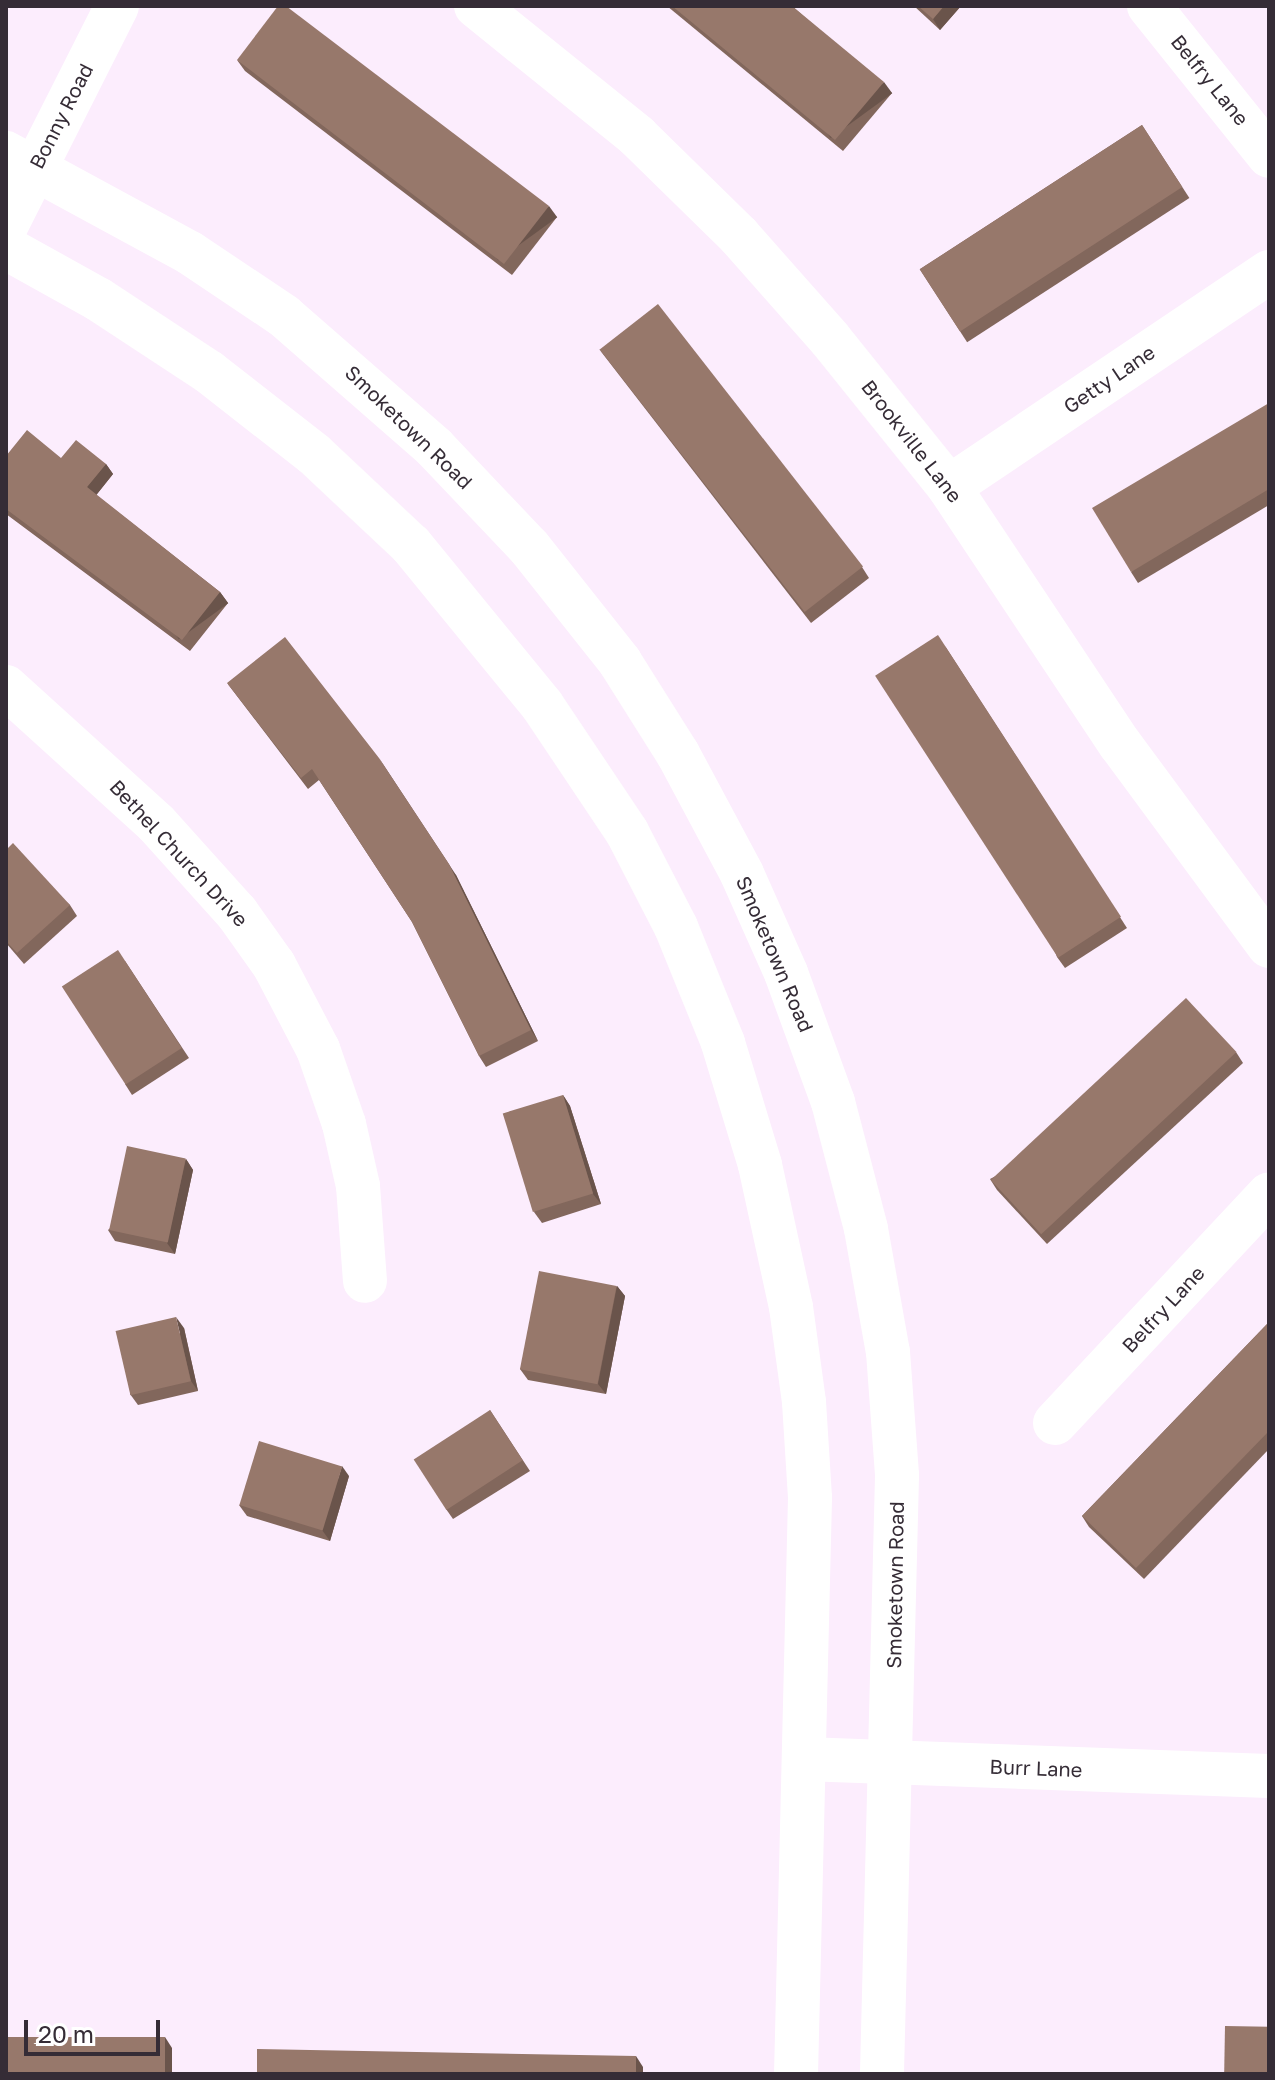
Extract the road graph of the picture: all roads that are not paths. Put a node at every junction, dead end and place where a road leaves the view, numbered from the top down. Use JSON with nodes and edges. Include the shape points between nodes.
{"nodes":[{"id":1,"x":117,"y":6,"type":"edge"},
{"id":2,"x":476,"y":6,"type":"edge"},
{"id":3,"x":1149,"y":6,"type":"edge"},
{"id":4,"x":1269,"y":156,"type":"edge"},
{"id":5,"x":21,"y":160,"type":"edge"},
{"id":6,"x":6,"y":226,"type":"edge"},
{"id":7,"x":6,"y":248,"type":"edge"},
{"id":8,"x":1269,"y":272,"type":"edge"},
{"id":9,"x":949,"y":487,"type":"junction"},
{"id":10,"x":6,"y":687,"type":"edge"},
{"id":11,"x":1269,"y":946,"type":"edge"},
{"id":12,"x":1269,"y":1194,"type":"edge"},
{"id":13,"x":365,"y":1281,"type":"dead end"},
{"id":14,"x":1055,"y":1423,"type":"dead end"},
{"id":15,"x":804,"y":1759,"type":"junction"},
{"id":16,"x":892,"y":1762,"type":"junction"},
{"id":17,"x":1269,"y":1776,"type":"edge"},
{"id":18,"x":796,"y":2074,"type":"edge"},
{"id":19,"x":882,"y":2074,"type":"edge"}],
"edges":[{"from":1,"to":5,"type":"main road","name":"Bonny Road"},
{"from":2,"to":9,"type":"main road","name":"Brookville Lane","via":[[637,136],[739,236]]},
{"from":3,"to":4,"type":"main road","name":"Belfry Lane"},
{"from":5,"to":6,"type":"main road","name":"Bonny Road"},
{"from":5,"to":16,"type":"main road","name":"Smoketown Road","via":[[190,253],[284,316],[434,447],[529,547],[620,662],[678,754],[742,874],[786,973],[833,1102],[866,1229],[888,1352],[897,1476]]},
{"from":7,"to":15,"type":"main road","via":[[98,299],[209,372],[314,454],[411,545],[542,705],[627,832],[676,927],[723,1043],[760,1165],[791,1307],[810,1498]]},
{"from":8,"to":9,"type":"main road","name":"Getty Lane"},
{"from":9,"to":11,"type":"main road","name":"Brookville Lane","via":[[1120,744]]},
{"from":10,"to":13,"type":"main road","name":"Bethel Church Drive","via":[[156,823],[237,913],[274,965],[318,1049],[344,1124],[358,1186]]},
{"from":12,"to":14,"type":"main road","name":"Belfry Lane"},
{"from":15,"to":16,"type":"main road","name":"Burr Lane"},
{"from":15,"to":18,"type":"main road"},
{"from":16,"to":17,"type":"main road","name":"Burr Lane"},
{"from":16,"to":19,"type":"main road","name":"Smoketown Road"}]}
